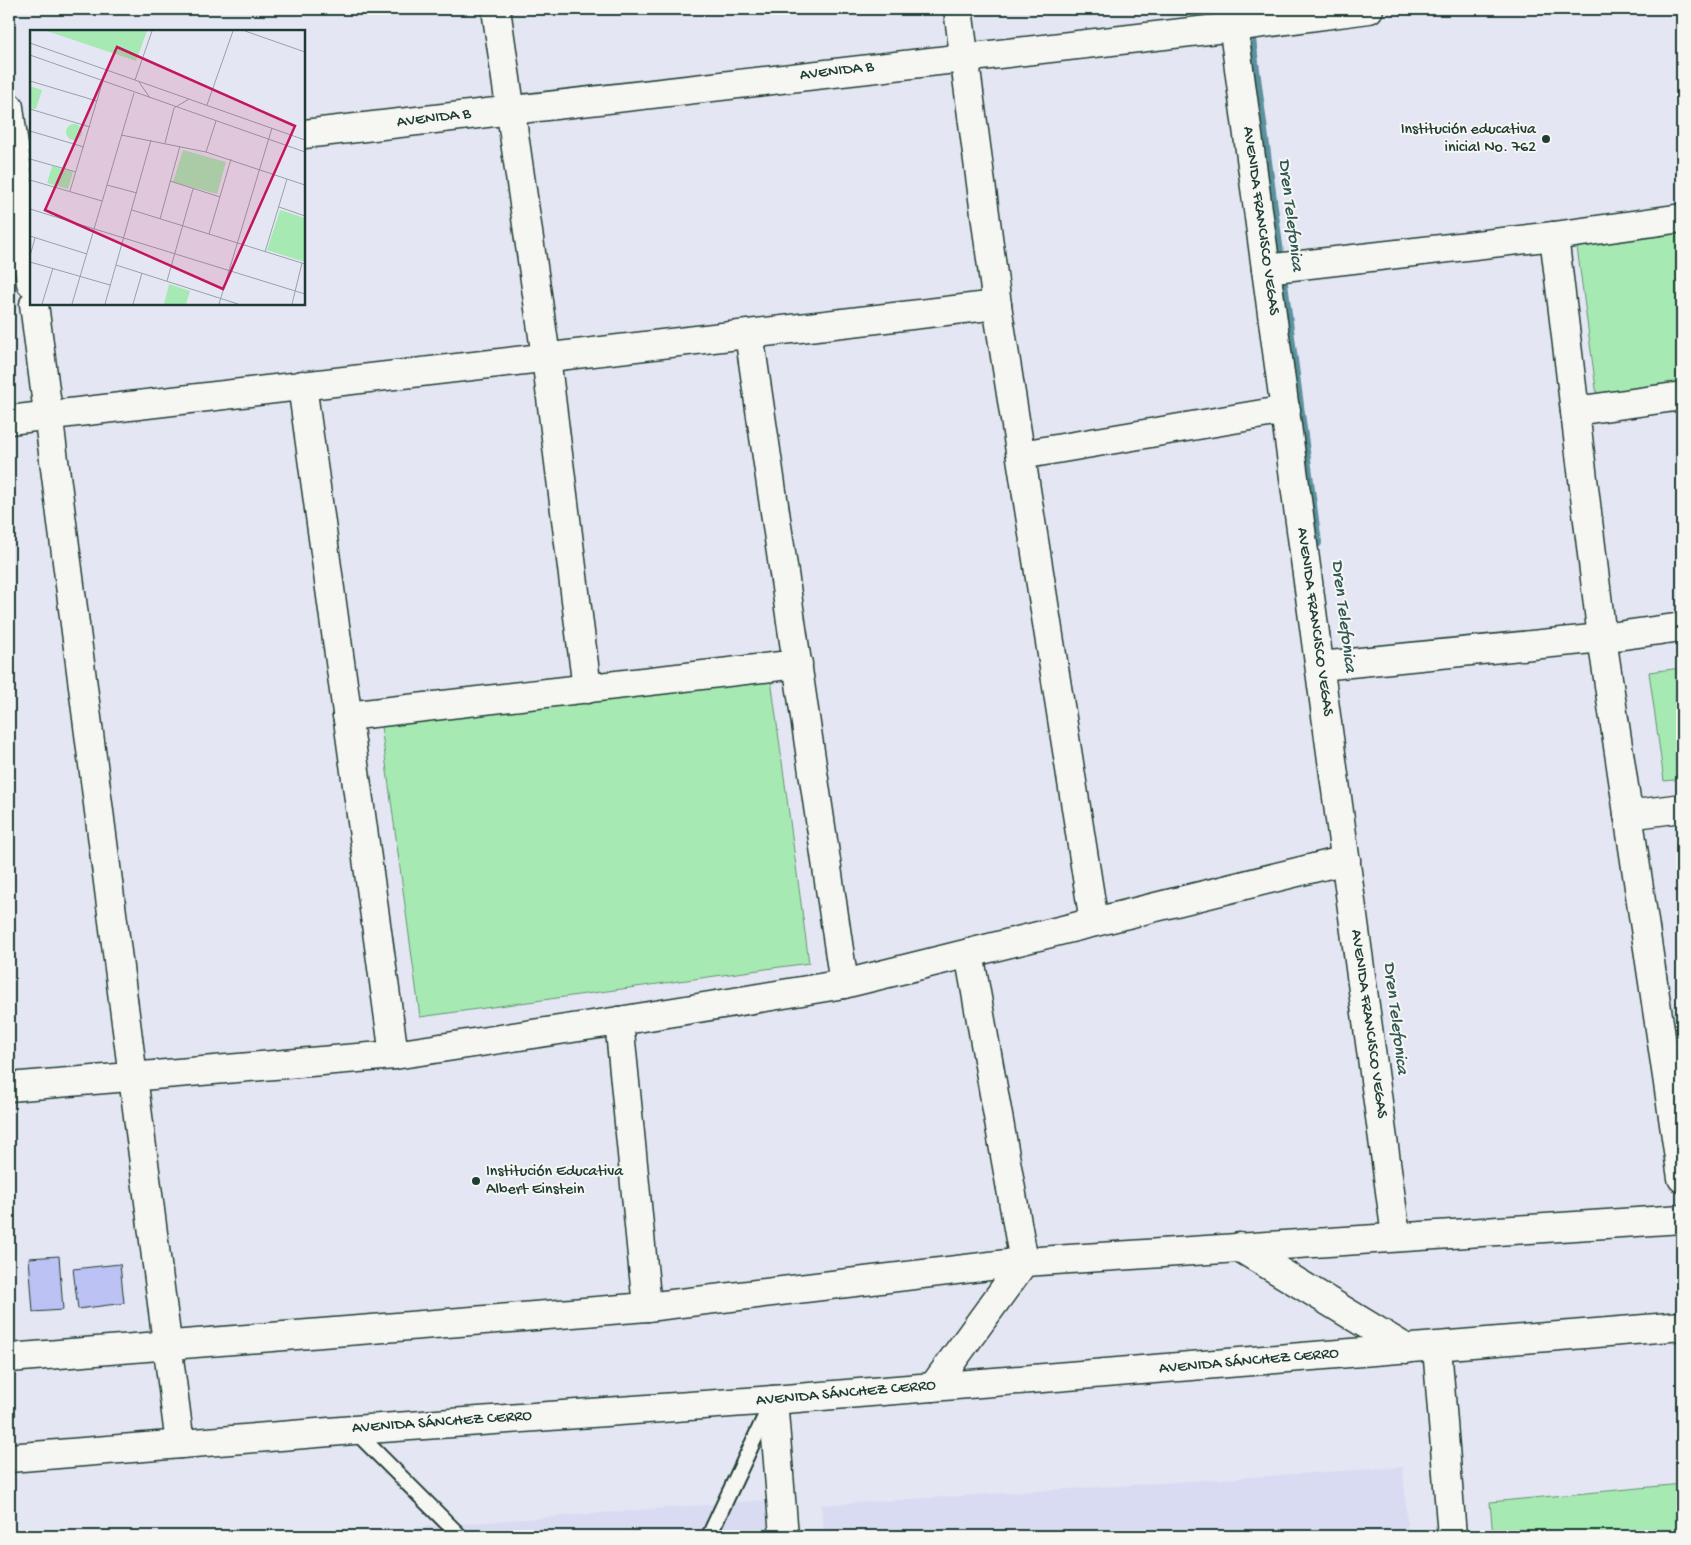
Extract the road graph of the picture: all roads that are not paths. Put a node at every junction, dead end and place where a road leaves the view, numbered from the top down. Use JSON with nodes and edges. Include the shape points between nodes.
{"nodes":[{"id":1,"x":496,"y":9,"type":"edge"},
{"id":2,"x":958,"y":9,"type":"edge"},
{"id":3,"x":1369,"y":9,"type":"edge"},
{"id":4,"x":1233,"y":18,"type":"edge"},
{"id":5,"x":965,"y":57,"type":"junction"},
{"id":6,"x":9,"y":107,"type":"edge"},
{"id":7,"x":512,"y":110,"type":"junction"},
{"id":8,"x":305,"y":134,"type":"edge"},
{"id":9,"x":19,"y":167,"type":"edge"},
{"id":10,"x":1682,"y":218,"type":"edge"},
{"id":11,"x":1554,"y":236,"type":"junction"},
{"id":12,"x":1266,"y":268,"type":"junction"},
{"id":13,"x":30,"y":273,"type":"edge"},
{"id":14,"x":34,"y":305,"type":"edge"},
{"id":15,"x":998,"y":305,"type":"junction"},
{"id":16,"x":749,"y":334,"type":"junction"},
{"id":17,"x":546,"y":357,"type":"junction"},
{"id":18,"x":302,"y":385,"type":"junction"},
{"id":19,"x":1682,"y":396,"type":"edge"},
{"id":20,"x":1286,"y":410,"type":"junction"},
{"id":21,"x":1575,"y":411,"type":"junction"},
{"id":22,"x":48,"y":415,"type":"junction"},
{"id":23,"x":9,"y":420,"type":"edge"},
{"id":24,"x":1021,"y":455,"type":"junction"},
{"id":25,"x":1682,"y":627,"type":"edge"},
{"id":26,"x":1602,"y":638,"type":"junction"},
{"id":27,"x":798,"y":664,"type":"junction"},
{"id":28,"x":1320,"y":666,"type":"junction"},
{"id":29,"x":587,"y":689,"type":"junction"},
{"id":30,"x":347,"y":716,"type":"junction"},
{"id":31,"x":1682,"y":808,"type":"edge"},
{"id":32,"x":1628,"y":815,"type":"junction"},
{"id":33,"x":1346,"y":860,"type":"junction"},
{"id":34,"x":1094,"y":922,"type":"junction"},
{"id":35,"x":969,"y":953,"type":"junction"},
{"id":36,"x":844,"y":984,"type":"junction"},
{"id":37,"x":619,"y":1022,"type":"junction"},
{"id":38,"x":1673,"y":1044,"type":"edge"},
{"id":39,"x":394,"y":1055,"type":"junction"},
{"id":40,"x":132,"y":1076,"type":"junction"},
{"id":41,"x":9,"y":1087,"type":"edge"},
{"id":42,"x":1682,"y":1178,"type":"edge"},
{"id":43,"x":1682,"y":1219,"type":"edge"},
{"id":44,"x":1396,"y":1236,"type":"junction"},
{"id":45,"x":1238,"y":1247,"type":"junction"},
{"id":46,"x":1024,"y":1262,"type":"junction"},
{"id":47,"x":647,"y":1307,"type":"junction"},
{"id":48,"x":1682,"y":1326,"type":"edge"},
{"id":49,"x":168,"y":1346,"type":"junction"},
{"id":50,"x":1437,"y":1347,"type":"junction"},
{"id":51,"x":1407,"y":1349,"type":"junction"},
{"id":52,"x":9,"y":1358,"type":"edge"},
{"id":53,"x":933,"y":1387,"type":"junction"},
{"id":54,"x":773,"y":1400,"type":"junction"},
{"id":55,"x":354,"y":1430,"type":"junction"},
{"id":56,"x":180,"y":1444,"type":"junction"},
{"id":57,"x":9,"y":1458,"type":"edge"},
{"id":58,"x":460,"y":1536,"type":"edge"},
{"id":59,"x":709,"y":1536,"type":"edge"},
{"id":60,"x":784,"y":1536,"type":"edge"},
{"id":61,"x":1452,"y":1536,"type":"edge"}],
"edges":[{"from":1,"to":7,"type":"main road"},
{"from":2,"to":5,"type":"main road"},
{"from":3,"to":4,"type":"main road","name":"AVENIDA B"},
{"from":4,"to":5,"type":"main road","name":"AVENIDA B"},
{"from":4,"to":12,"type":"main road","name":"AVENIDA FRANCISCO VEGAS"},
{"from":5,"to":7,"type":"main road","name":"AVENIDA B"},
{"from":5,"to":15,"type":"main road"},
{"from":6,"to":9,"type":"main road"},
{"from":7,"to":8,"type":"main road","name":"AVENIDA B"},
{"from":7,"to":17,"type":"main road"},
{"from":9,"to":13,"type":"main road"},
{"from":10,"to":11,"type":"main road"},
{"from":11,"to":12,"type":"main road"},
{"from":11,"to":21,"type":"main road"},
{"from":12,"to":20,"type":"main road","name":"AVENIDA FRANCISCO VEGAS"},
{"from":14,"to":22,"type":"main road"},
{"from":15,"to":16,"type":"main road"},
{"from":15,"to":24,"type":"main road"},
{"from":16,"to":17,"type":"main road"},
{"from":16,"to":27,"type":"main road"},
{"from":17,"to":18,"type":"main road"},
{"from":17,"to":29,"type":"main road"},
{"from":18,"to":22,"type":"main road"},
{"from":18,"to":30,"type":"main road"},
{"from":19,"to":21,"type":"main road"},
{"from":20,"to":24,"type":"main road"},
{"from":20,"to":28,"type":"main road","name":"AVENIDA FRANCISCO VEGAS"},
{"from":21,"to":26,"type":"main road"},
{"from":22,"to":23,"type":"main road"},
{"from":22,"to":40,"type":"main road"},
{"from":24,"to":34,"type":"main road"},
{"from":25,"to":26,"type":"main road"},
{"from":26,"to":28,"type":"main road"},
{"from":26,"to":32,"type":"main road"},
{"from":27,"to":29,"type":"main road"},
{"from":27,"to":36,"type":"main road"},
{"from":28,"to":33,"type":"main road","name":"AVENIDA FRANCISCO VEGAS"},
{"from":29,"to":30,"type":"main road"},
{"from":30,"to":39,"type":"main road"},
{"from":31,"to":32,"type":"main road"},
{"from":32,"to":38,"type":"main road"},
{"from":33,"to":34,"type":"main road"},
{"from":33,"to":44,"type":"main road","name":"AVENIDA FRANCISCO VEGAS"},
{"from":34,"to":35,"type":"main road"},
{"from":35,"to":36,"type":"main road"},
{"from":35,"to":46,"type":"main road"},
{"from":36,"to":37,"type":"main road"},
{"from":37,"to":39,"type":"main road"},
{"from":37,"to":47,"type":"main road"},
{"from":38,"to":42,"type":"main road"},
{"from":39,"to":40,"type":"main road"},
{"from":40,"to":41,"type":"main road"},
{"from":40,"to":49,"type":"main road"},
{"from":43,"to":44,"type":"main road"},
{"from":44,"to":45,"type":"main road"},
{"from":45,"to":46,"type":"main road"},
{"from":45,"to":51,"type":"main road"},
{"from":46,"to":47,"type":"main road"},
{"from":46,"to":53,"type":"main road"},
{"from":47,"to":49,"type":"main road"},
{"from":48,"to":50,"type":"main road","name":"AVENIDA SÁNCHEZ CERRO"},
{"from":49,"to":52,"type":"main road"},
{"from":49,"to":56,"type":"main road"},
{"from":50,"to":51,"type":"main road","name":"AVENIDA SÁNCHEZ CERRO"},
{"from":50,"to":61,"type":"main road"},
{"from":51,"to":53,"type":"main road","name":"AVENIDA SÁNCHEZ CERRO"},
{"from":53,"to":54,"type":"main road","name":"AVENIDA SÁNCHEZ CERRO"},
{"from":54,"to":55,"type":"main road","name":"AVENIDA SÁNCHEZ CERRO"},
{"from":54,"to":59,"type":"lane"},
{"from":54,"to":60,"type":"main road"},
{"from":55,"to":56,"type":"main road","name":"AVENIDA SÁNCHEZ CERRO"},
{"from":55,"to":58,"type":"lane"},
{"from":56,"to":57,"type":"main road","name":"AVENIDA SÁNCHEZ CERRO"}]}
